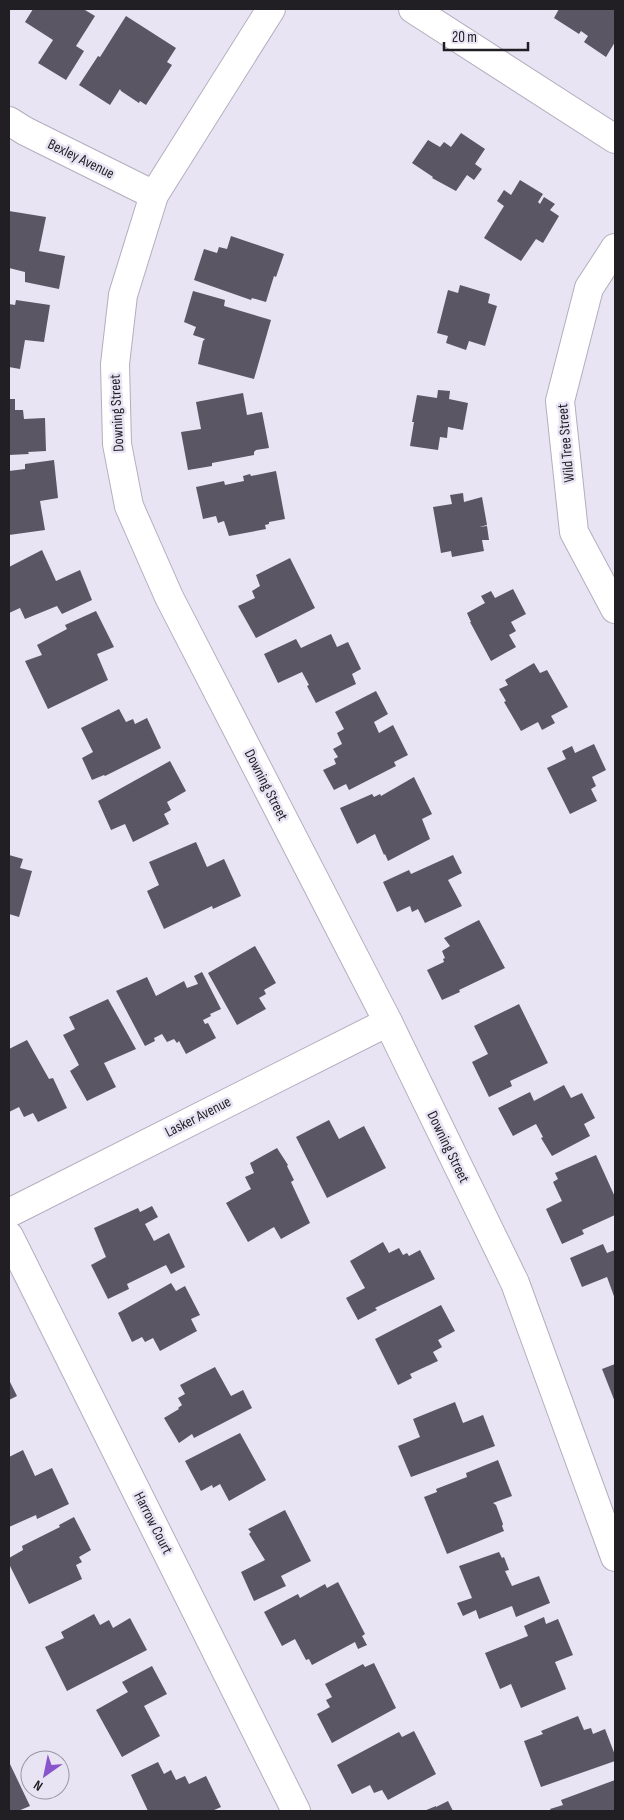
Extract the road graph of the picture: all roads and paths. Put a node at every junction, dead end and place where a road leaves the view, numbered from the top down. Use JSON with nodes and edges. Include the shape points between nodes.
{"nodes":[{"id":1,"x":271,"y":9,"type":"edge"},
{"id":2,"x":414,"y":9,"type":"edge"},
{"id":3,"x":9,"y":121,"type":"edge"},
{"id":4,"x":615,"y":139,"type":"edge"},
{"id":5,"x":154,"y":195,"type":"junction"},
{"id":6,"x":615,"y":248,"type":"edge"},
{"id":7,"x":615,"y":609,"type":"edge"},
{"id":8,"x":388,"y":1022,"type":"junction"},
{"id":9,"x":9,"y":1213,"type":"edge"},
{"id":10,"x":9,"y":1236,"type":"edge"},
{"id":11,"x":615,"y":1557,"type":"edge"},
{"id":12,"x":296,"y":1811,"type":"edge"}],
"edges":[{"from":1,"to":5,"type":"street","name":"Downing Street"},
{"from":2,"to":4,"type":"street"},
{"from":3,"to":5,"type":"street","name":"Bexley Avenue"},
{"from":5,"to":8,"type":"street","name":"Downing Street","via":[[123,295],[114,364],[117,444],[129,506],[169,597]]},
{"from":6,"to":7,"type":"street","name":"Wild Tree Street","via":[[589,288],[560,401],[574,532]]},
{"from":8,"to":9,"type":"street","name":"Lasker Avenue"},
{"from":8,"to":11,"type":"street","name":"Downing Street","via":[[514,1284]]},
{"from":10,"to":12,"type":"street","name":"Harrow Court"}]}
